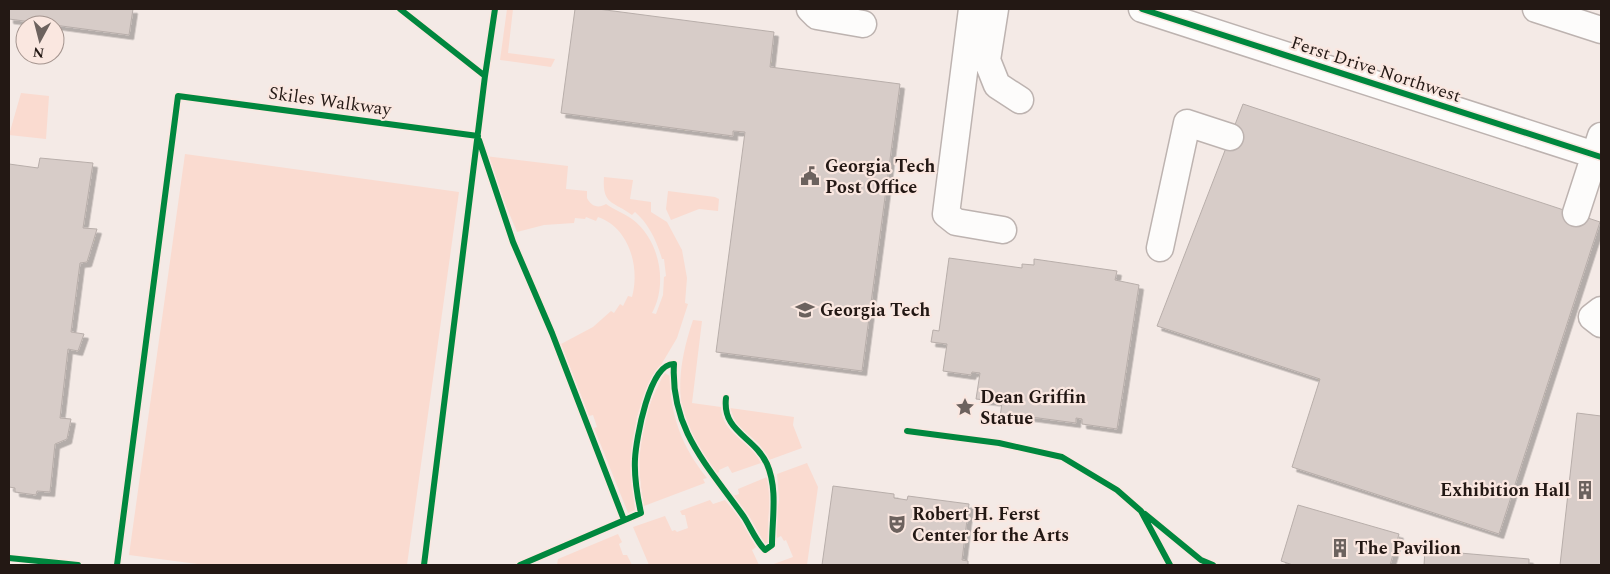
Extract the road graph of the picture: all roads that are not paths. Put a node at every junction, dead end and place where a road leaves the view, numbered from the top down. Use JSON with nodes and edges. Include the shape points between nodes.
{"nodes":[{"id":1,"x":810,"y":9,"type":"edge"},
{"id":2,"x":972,"y":9,"type":"edge"},
{"id":3,"x":995,"y":9,"type":"edge"},
{"id":4,"x":1142,"y":9,"type":"edge"},
{"id":5,"x":1536,"y":9,"type":"edge"},
{"id":6,"x":863,"y":24,"type":"dead end"},
{"id":7,"x":1601,"y":30,"type":"edge"},
{"id":8,"x":1020,"y":100,"type":"dead end"},
{"id":9,"x":1230,"y":137,"type":"dead end"},
{"id":10,"x":1599,"y":150,"type":"edge"},
{"id":11,"x":1576,"y":213,"type":"dead end"},
{"id":12,"x":1003,"y":230,"type":"dead end"},
{"id":13,"x":1160,"y":248,"type":"dead end"},
{"id":14,"x":1601,"y":310,"type":"edge"},
{"id":15,"x":1601,"y":324,"type":"edge"}],
"edges":[{"from":1,"to":6,"type":"street","via":[[816,16]]},
{"from":2,"to":12,"type":"street","via":[[946,214],[956,222]]},
{"from":3,"to":8,"type":"street","via":[[988,60],[997,85]]},
{"from":4,"to":10,"type":"street","name":"Ferst Drive Northwest"},
{"from":5,"to":7,"type":"street"},
{"from":9,"to":13,"type":"street","via":[[1187,122]]},
{"from":10,"to":11,"type":"street"},
{"from":14,"to":15,"type":"street","via":[[1592,317]]}]}
